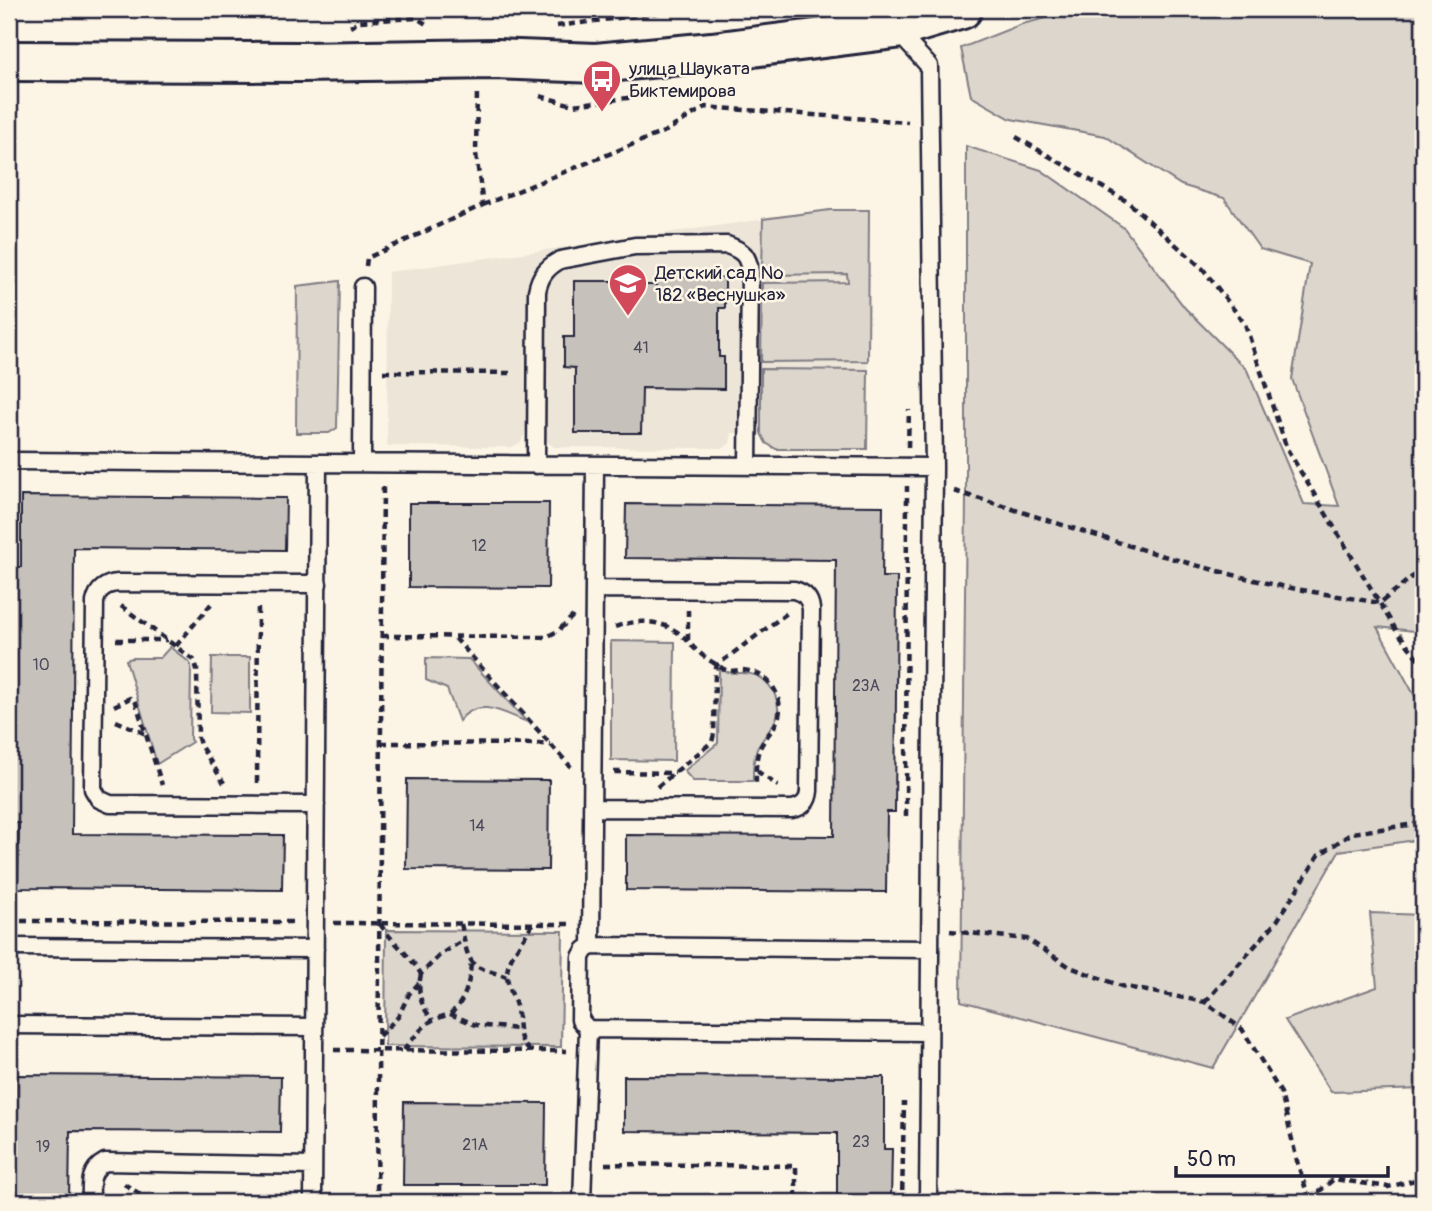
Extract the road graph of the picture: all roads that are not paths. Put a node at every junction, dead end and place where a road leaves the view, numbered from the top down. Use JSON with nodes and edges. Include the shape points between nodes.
{"nodes":[{"id":1,"x":854,"y":9,"type":"edge"},
{"id":2,"x":962,"y":9,"type":"edge"},
{"id":3,"x":895,"y":29,"type":"junction"},
{"id":4,"x":9,"y":61,"type":"edge"},
{"id":5,"x":363,"y":287,"type":"road end"},
{"id":6,"x":9,"y":461,"type":"edge"},
{"id":7,"x":318,"y":463,"type":"junction"},
{"id":8,"x":362,"y":463,"type":"junction"},
{"id":9,"x":536,"y":465,"type":"junction"},
{"id":10,"x":595,"y":465,"type":"junction"},
{"id":11,"x":748,"y":466,"type":"junction"},
{"id":12,"x":934,"y":467,"type":"junction"},
{"id":13,"x":317,"y":584,"type":"junction"},
{"id":14,"x":594,"y":592,"type":"junction"},
{"id":15,"x":316,"y":805,"type":"junction"},
{"id":16,"x":592,"y":807,"type":"junction"},
{"id":17,"x":591,"y":946,"type":"junction"},
{"id":18,"x":9,"y":947,"type":"edge"},
{"id":19,"x":315,"y":949,"type":"junction"},
{"id":20,"x":930,"y":949,"type":"junction"},
{"id":21,"x":9,"y":1024,"type":"edge"},
{"id":22,"x":314,"y":1027,"type":"junction"},
{"id":23,"x":588,"y":1029,"type":"junction"},
{"id":24,"x":929,"y":1032,"type":"junction"},
{"id":25,"x":313,"y":1166,"type":"junction"},
{"id":26,"x":91,"y":1202,"type":"edge"},
{"id":27,"x":313,"y":1202,"type":"edge"},
{"id":28,"x":582,"y":1202,"type":"edge"},
{"id":29,"x":928,"y":1202,"type":"edge"}],
"edges":[{"from":1,"to":3,"type":"lane"},
{"from":2,"to":3,"type":"street"},
{"from":3,"to":4,"type":"street","via":[[596,62]]},
{"from":3,"to":12,"type":"lane","via":[[929,66]]},
{"from":5,"to":8,"type":"lane"},
{"from":6,"to":7,"type":"lane"},
{"from":7,"to":8,"type":"lane"},
{"from":7,"to":13,"type":"lane"},
{"from":8,"to":9,"type":"lane"},
{"from":9,"to":10,"type":"lane"},
{"from":9,"to":11,"type":"lane","via":[[537,291],[550,266],[560,260],[642,245],[727,245],[739,249],[750,272]]},
{"from":10,"to":11,"type":"lane"},
{"from":10,"to":14,"type":"lane"},
{"from":11,"to":12,"type":"lane"},
{"from":12,"to":20,"type":"lane"},
{"from":13,"to":15,"type":"lane"},
{"from":13,"to":15,"type":"lane","via":[[118,583],[100,590],[95,602],[93,789],[110,804]]},
{"from":14,"to":16,"type":"lane"},
{"from":14,"to":16,"type":"lane","via":[[794,590],[805,594],[811,609],[808,799],[804,804],[792,809]]},
{"from":15,"to":19,"type":"lane"},
{"from":16,"to":17,"type":"lane"},
{"from":17,"to":20,"type":"lane"},
{"from":17,"to":23,"type":"lane","via":[[581,957],[580,1020]]},
{"from":18,"to":19,"type":"lane"},
{"from":19,"to":22,"type":"lane"},
{"from":20,"to":24,"type":"lane"},
{"from":21,"to":22,"type":"lane"},
{"from":22,"to":25,"type":"lane"},
{"from":23,"to":24,"type":"lane"},
{"from":23,"to":28,"type":"lane"},
{"from":24,"to":29,"type":"lane"},
{"from":25,"to":26,"type":"lane","via":[[105,1162],[92,1174]]},
{"from":25,"to":27,"type":"lane"}]}
